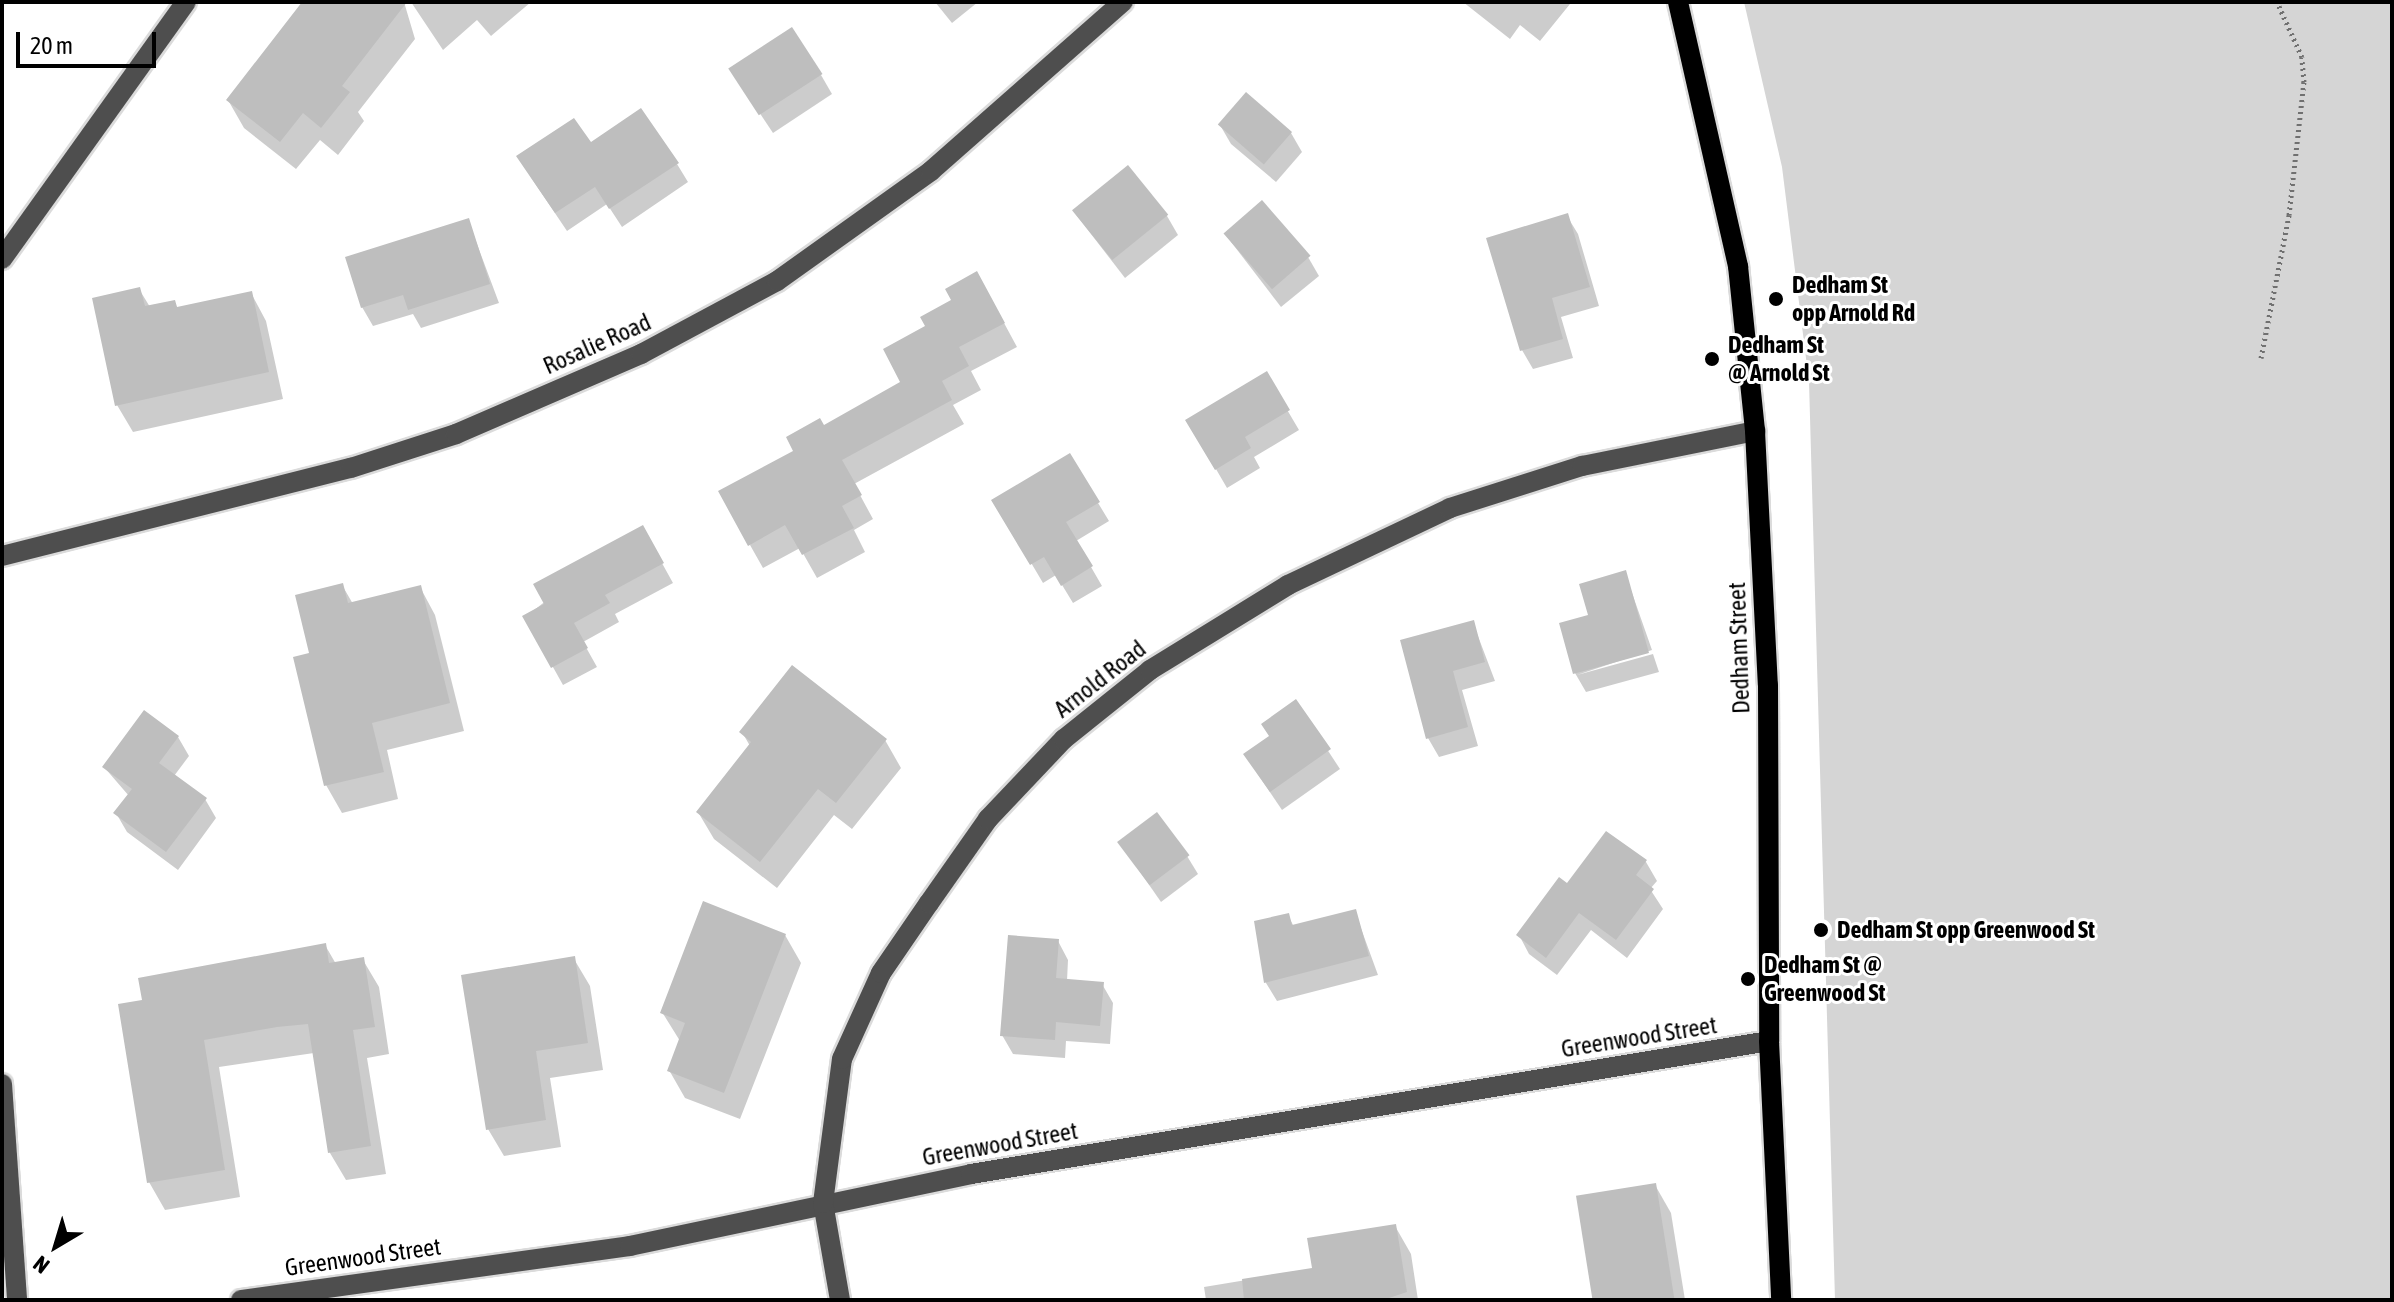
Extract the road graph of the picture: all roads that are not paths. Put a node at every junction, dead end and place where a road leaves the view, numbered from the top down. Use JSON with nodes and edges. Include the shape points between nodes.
{"nodes":[{"id":1,"x":186,"y":2,"type":"edge"},
{"id":2,"x":1123,"y":2,"type":"edge"},
{"id":3,"x":1678,"y":2,"type":"edge"},
{"id":4,"x":2,"y":259,"type":"edge"},
{"id":5,"x":1755,"y":431,"type":"junction"},
{"id":6,"x":2,"y":556,"type":"edge"},
{"id":7,"x":1769,"y":1041,"type":"junction"},
{"id":8,"x":2,"y":1084,"type":"edge"},
{"id":9,"x":823,"y":1203,"type":"junction"},
{"id":10,"x":17,"y":1300,"type":"edge"},
{"id":11,"x":241,"y":1300,"type":"edge"},
{"id":12,"x":840,"y":1300,"type":"edge"},
{"id":13,"x":1781,"y":1300,"type":"edge"}],
"edges":[{"from":1,"to":4,"type":"street"},
{"from":2,"to":6,"type":"street","name":"Rosalie Road","via":[[931,171],[777,281],[641,354],[456,434],[351,468]]},
{"from":3,"to":5,"type":"main road","name":"Dedham Street","via":[[1738,266]]},
{"from":5,"to":7,"type":"main road","name":"Dedham Street","via":[[1768,685]]},
{"from":5,"to":9,"type":"street","name":"Arnold Road","via":[[1582,466],[1450,508],[1288,585],[1150,670],[1064,739],[988,819],[881,973],[842,1059]]},
{"from":7,"to":9,"type":"street","name":"Greenwood Street"},
{"from":7,"to":13,"type":"main road","name":"Dedham Street"},
{"from":8,"to":10,"type":"street"},
{"from":9,"to":11,"type":"street","name":"Greenwood Street","via":[[630,1246]]},
{"from":9,"to":12,"type":"street","name":"Arnold Road"}]}
